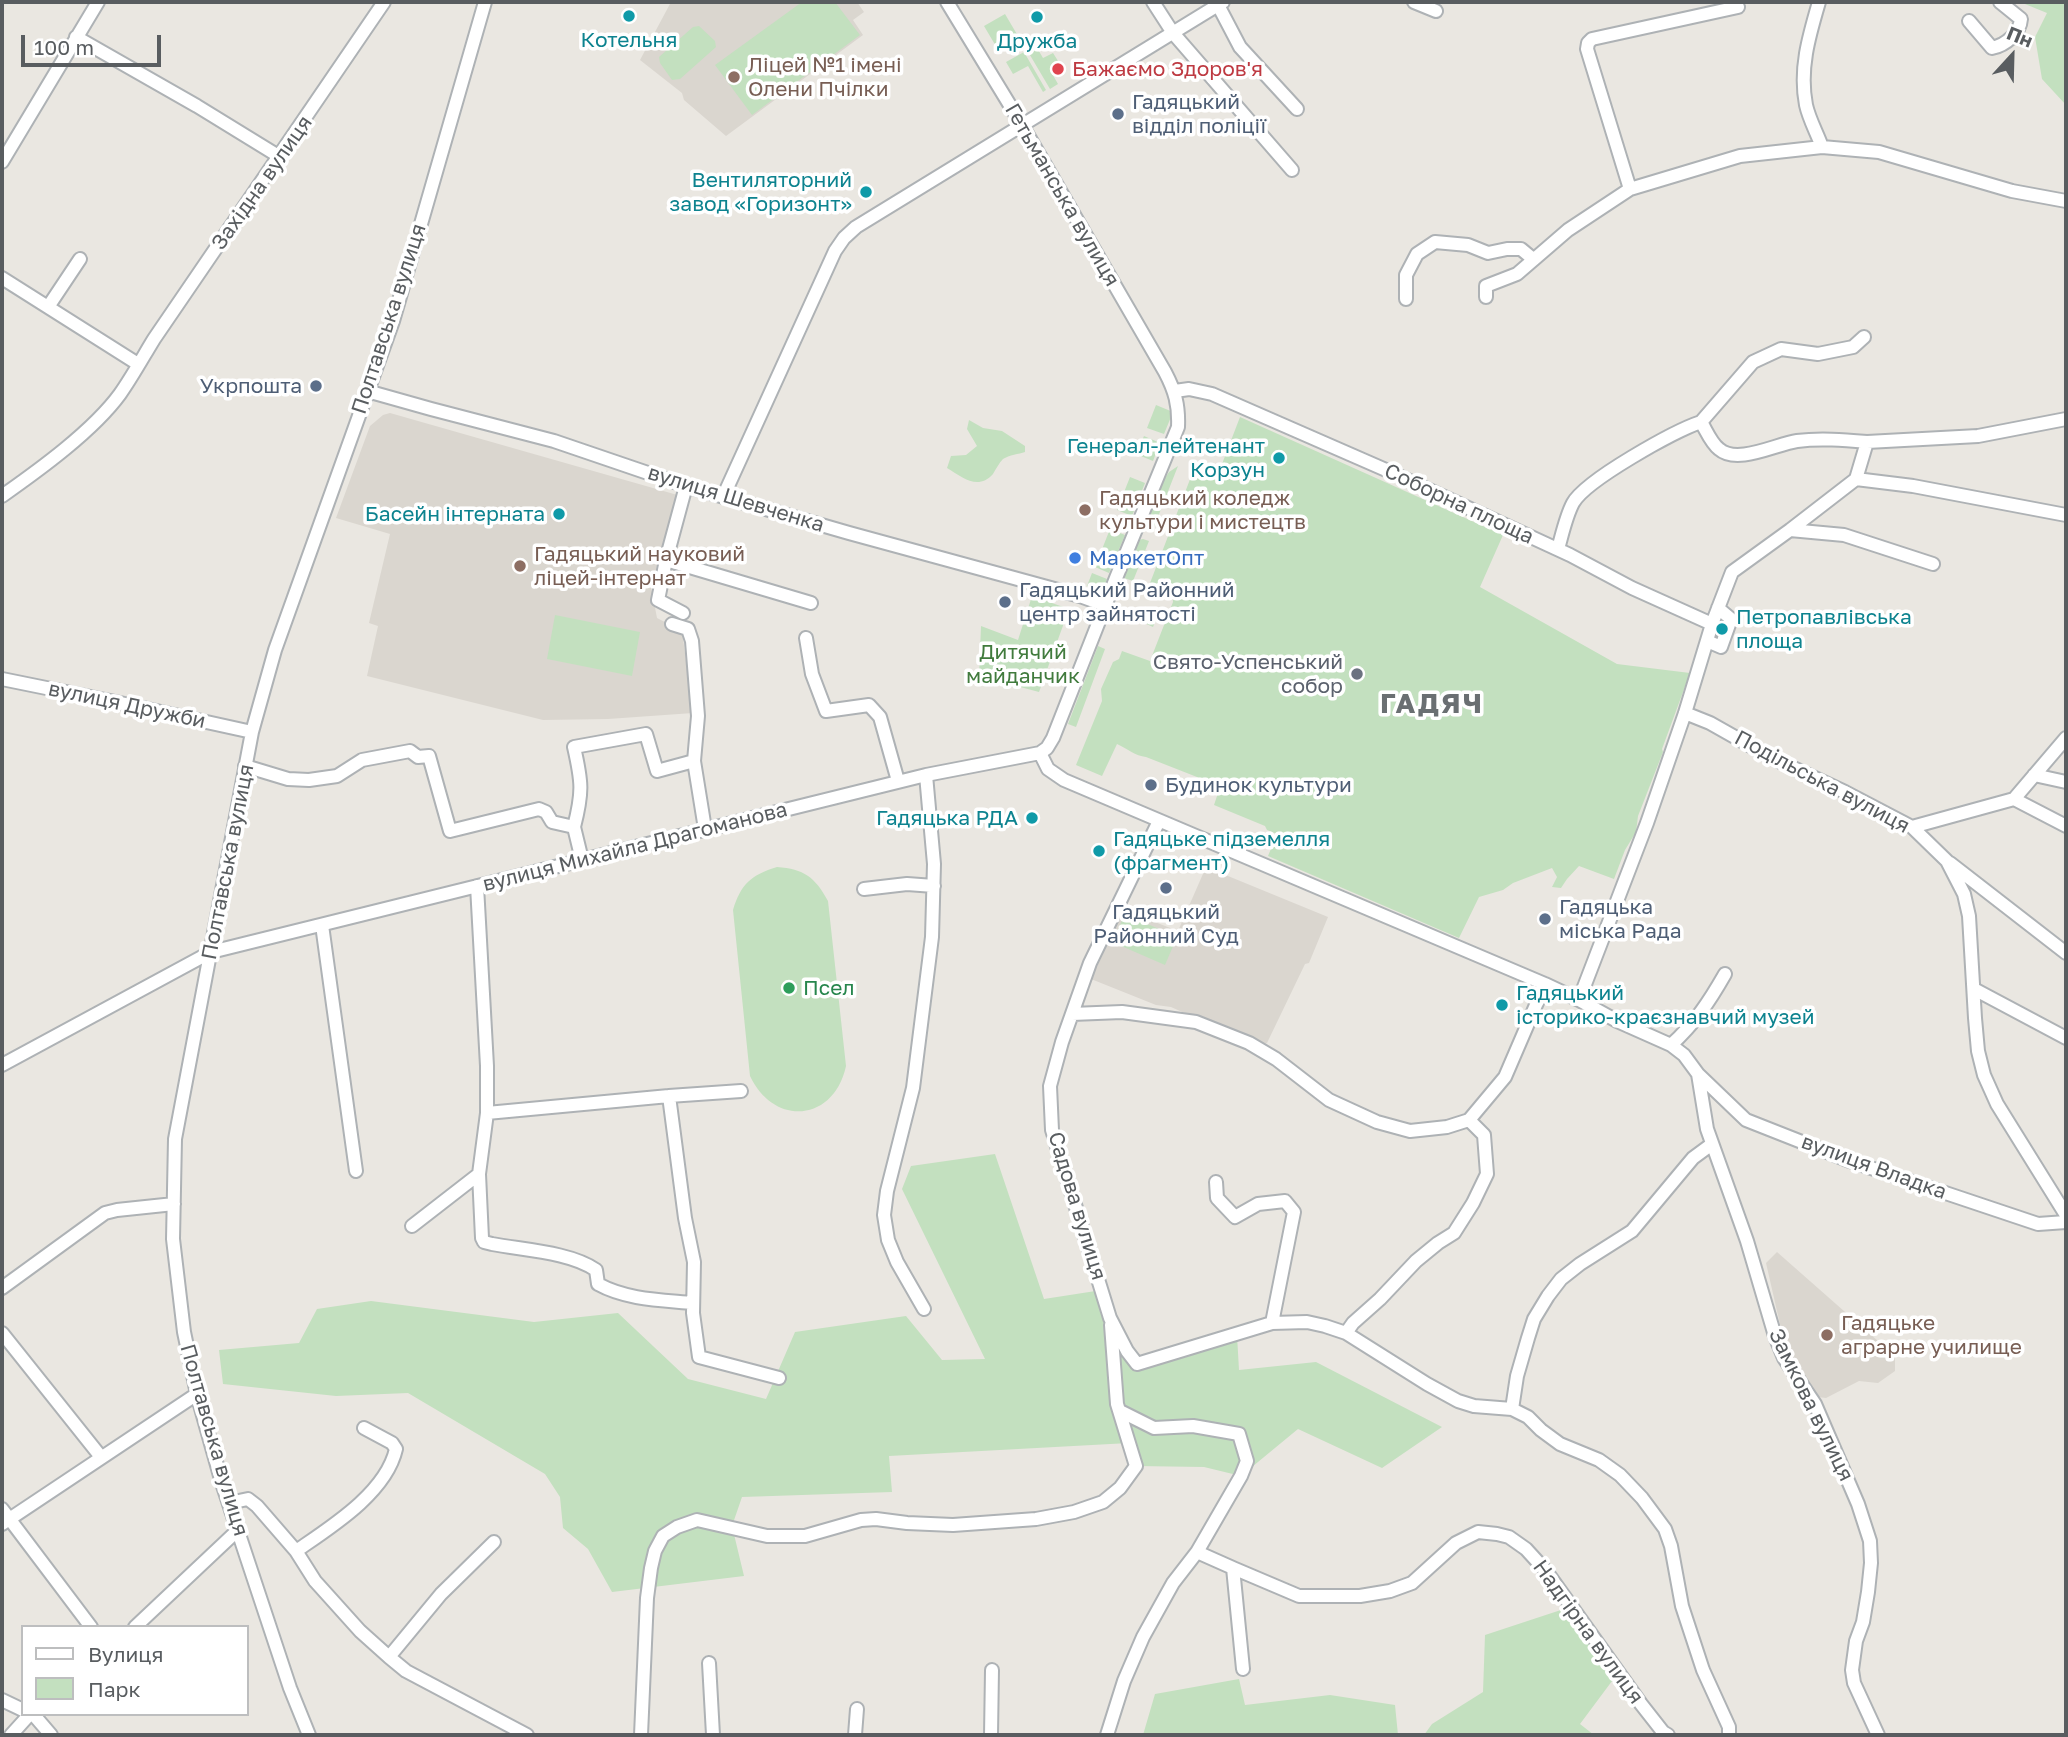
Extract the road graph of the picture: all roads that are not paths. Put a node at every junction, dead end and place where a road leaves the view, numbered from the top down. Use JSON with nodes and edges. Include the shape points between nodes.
{"nodes":[{"id":1,"x":98,"y":2,"type":"edge"},
{"id":2,"x":384,"y":2,"type":"edge"},
{"id":3,"x":485,"y":2,"type":"edge"},
{"id":4,"x":947,"y":2,"type":"edge"},
{"id":5,"x":1153,"y":2,"type":"edge"},
{"id":6,"x":1414,"y":2,"type":"edge"},
{"id":7,"x":1819,"y":2,"type":"edge"},
{"id":8,"x":2000,"y":2,"type":"edge"},
{"id":9,"x":1221,"y":4,"type":"edge"},
{"id":10,"x":1738,"y":6,"type":"dead end"},
{"id":11,"x":1436,"y":11,"type":"dead end"},
{"id":12,"x":1969,"y":21,"type":"dead end"},
{"id":13,"x":1173,"y":33,"type":"junction"},
{"id":14,"x":76,"y":37,"type":"junction"},
{"id":15,"x":1297,"y":109,"type":"dead end"},
{"id":16,"x":1022,"y":125,"type":"junction"},
{"id":17,"x":1822,"y":147,"type":"junction"},
{"id":18,"x":280,"y":157,"type":"junction"},
{"id":19,"x":2,"y":162,"type":"edge"},
{"id":20,"x":1292,"y":170,"type":"dead end"},
{"id":21,"x":1630,"y":189,"type":"junction"},
{"id":22,"x":2066,"y":201,"type":"edge"},
{"id":23,"x":80,"y":259,"type":"dead end"},
{"id":24,"x":1533,"y":260,"type":"junction"},
{"id":25,"x":2,"y":278,"type":"edge"},
{"id":26,"x":1486,"y":297,"type":"dead end"},
{"id":27,"x":1406,"y":299,"type":"dead end"},
{"id":28,"x":48,"y":307,"type":"junction"},
{"id":29,"x":1864,"y":337,"type":"dead end"},
{"id":30,"x":138,"y":364,"type":"junction"},
{"id":31,"x":367,"y":391,"type":"junction"},
{"id":32,"x":1175,"y":391,"type":"junction"},
{"id":33,"x":2066,"y":419,"type":"edge"},
{"id":34,"x":1700,"y":422,"type":"junction"},
{"id":35,"x":1867,"y":442,"type":"junction"},
{"id":36,"x":1856,"y":479,"type":"junction"},
{"id":37,"x":687,"y":486,"type":"junction"},
{"id":38,"x":2,"y":496,"type":"edge"},
{"id":39,"x":723,"y":497,"type":"junction"},
{"id":40,"x":2066,"y":515,"type":"edge"},
{"id":41,"x":1790,"y":530,"type":"junction"},
{"id":42,"x":1558,"y":549,"type":"junction"},
{"id":43,"x":666,"y":560,"type":"junction"},
{"id":44,"x":1933,"y":564,"type":"dead end"},
{"id":45,"x":811,"y":603,"type":"dead end"},
{"id":46,"x":1105,"y":606,"type":"junction"},
{"id":47,"x":1718,"y":608,"type":"junction"},
{"id":48,"x":683,"y":613,"type":"dead end"},
{"id":49,"x":672,"y":624,"type":"dead end"},
{"id":50,"x":1712,"y":624,"type":"junction"},
{"id":51,"x":806,"y":638,"type":"dead end"},
{"id":52,"x":1707,"y":641,"type":"junction"},
{"id":53,"x":2,"y":679,"type":"edge"},
{"id":54,"x":1685,"y":713,"type":"junction"},
{"id":55,"x":252,"y":732,"type":"junction"},
{"id":56,"x":2066,"y":738,"type":"edge"},
{"id":57,"x":1040,"y":753,"type":"junction"},
{"id":58,"x":694,"y":761,"type":"junction"},
{"id":59,"x":246,"y":766,"type":"junction"},
{"id":60,"x":926,"y":775,"type":"junction"},
{"id":61,"x":2034,"y":775,"type":"junction"},
{"id":62,"x":898,"y":781,"type":"junction"},
{"id":63,"x":2066,"y":782,"type":"edge"},
{"id":64,"x":2014,"y":799,"type":"junction"},
{"id":65,"x":1159,"y":821,"type":"junction"},
{"id":66,"x":2066,"y":826,"type":"edge"},
{"id":67,"x":574,"y":827,"type":"junction"},
{"id":68,"x":1912,"y":827,"type":"junction"},
{"id":69,"x":705,"y":829,"type":"junction"},
{"id":70,"x":582,"y":860,"type":"junction"},
{"id":71,"x":1947,"y":861,"type":"junction"},
{"id":72,"x":477,"y":886,"type":"junction"},
{"id":73,"x":934,"y":886,"type":"junction"},
{"id":74,"x":863,"y":888,"type":"dead end"},
{"id":75,"x":323,"y":925,"type":"junction"},
{"id":76,"x":211,"y":952,"type":"junction"},
{"id":77,"x":2066,"y":953,"type":"edge"},
{"id":78,"x":1725,"y":974,"type":"dead end"},
{"id":79,"x":1545,"y":984,"type":"junction"},
{"id":80,"x":1974,"y":989,"type":"junction"},
{"id":81,"x":1579,"y":1000,"type":"junction"},
{"id":82,"x":1072,"y":1014,"type":"junction"},
{"id":83,"x":2066,"y":1038,"type":"edge"},
{"id":84,"x":1671,"y":1045,"type":"junction"},
{"id":85,"x":2,"y":1065,"type":"edge"},
{"id":86,"x":1698,"y":1074,"type":"junction"},
{"id":87,"x":741,"y":1091,"type":"dead end"},
{"id":88,"x":669,"y":1096,"type":"junction"},
{"id":89,"x":487,"y":1113,"type":"junction"},
{"id":90,"x":1469,"y":1120,"type":"junction"},
{"id":91,"x":1712,"y":1144,"type":"junction"},
{"id":92,"x":356,"y":1171,"type":"dead end"},
{"id":93,"x":479,"y":1174,"type":"junction"},
{"id":94,"x":1216,"y":1182,"type":"dead end"},
{"id":95,"x":174,"y":1203,"type":"junction"},
{"id":96,"x":2066,"y":1214,"type":"edge"},
{"id":97,"x":2066,"y":1222,"type":"edge"},
{"id":98,"x":412,"y":1226,"type":"dead end"},
{"id":99,"x":2,"y":1288,"type":"edge"},
{"id":100,"x":693,"y":1303,"type":"junction"},
{"id":101,"x":924,"y":1309,"type":"dead end"},
{"id":102,"x":1111,"y":1318,"type":"junction"},
{"id":103,"x":1272,"y":1323,"type":"junction"},
{"id":104,"x":2,"y":1333,"type":"edge"},
{"id":105,"x":1346,"y":1333,"type":"junction"},
{"id":106,"x":779,"y":1378,"type":"dead end"},
{"id":107,"x":197,"y":1394,"type":"junction"},
{"id":108,"x":1511,"y":1409,"type":"junction"},
{"id":109,"x":1119,"y":1411,"type":"junction"},
{"id":110,"x":364,"y":1428,"type":"dead end"},
{"id":111,"x":101,"y":1458,"type":"junction"},
{"id":112,"x":229,"y":1503,"type":"junction"},
{"id":113,"x":4,"y":1517,"type":"edge"},
{"id":114,"x":238,"y":1530,"type":"junction"},
{"id":115,"x":494,"y":1542,"type":"dead end"},
{"id":116,"x":296,"y":1551,"type":"junction"},
{"id":117,"x":1197,"y":1552,"type":"junction"},
{"id":118,"x":1233,"y":1568,"type":"junction"},
{"id":119,"x":89,"y":1625,"type":"edge"},
{"id":120,"x":137,"y":1625,"type":"edge"},
{"id":121,"x":389,"y":1657,"type":"junction"},
{"id":122,"x":709,"y":1663,"type":"dead end"},
{"id":123,"x":1243,"y":1669,"type":"dead end"},
{"id":124,"x":992,"y":1670,"type":"dead end"},
{"id":125,"x":2,"y":1700,"type":"edge"},
{"id":126,"x":21,"y":1709,"type":"edge"},
{"id":127,"x":857,"y":1709,"type":"dead end"},
{"id":128,"x":30,"y":1716,"type":"edge"},
{"id":129,"x":34,"y":1716,"type":"edge"},
{"id":130,"x":11,"y":1735,"type":"edge"},
{"id":131,"x":51,"y":1735,"type":"edge"},
{"id":132,"x":309,"y":1735,"type":"edge"},
{"id":133,"x":527,"y":1735,"type":"edge"},
{"id":134,"x":640,"y":1735,"type":"edge"},
{"id":135,"x":713,"y":1735,"type":"edge"},
{"id":136,"x":855,"y":1735,"type":"edge"},
{"id":137,"x":991,"y":1735,"type":"edge"},
{"id":138,"x":1107,"y":1735,"type":"edge"},
{"id":139,"x":1668,"y":1735,"type":"edge"},
{"id":140,"x":1730,"y":1735,"type":"edge"},
{"id":141,"x":1878,"y":1735,"type":"edge"}],
"edges":[{"from":1,"to":14,"type":"street"},
{"from":2,"to":18,"type":"street","name":"Західна вулиця"},
{"from":3,"to":31,"type":"street","name":"Полтавська вулиця","via":[[393,321]]},
{"from":4,"to":16,"type":"street","name":"Гетьманська вулиця"},
{"from":5,"to":13,"type":"street"},
{"from":6,"to":11,"type":"street"},
{"from":7,"to":17,"type":"street","via":[[1807,43],[1804,81],[1806,106]]},
{"from":8,"to":12,"type":"street","via":[[2021,19],[2003,46],[1992,48]]},
{"from":9,"to":13,"type":"street"},
{"from":9,"to":15,"type":"street","via":[[1240,47]]},
{"from":10,"to":21,"type":"street","via":[[1588,43]]},
{"from":13,"to":16,"type":"street"},
{"from":13,"to":20,"type":"street"},
{"from":14,"to":18,"type":"street"},
{"from":14,"to":19,"type":"street"},
{"from":16,"to":32,"type":"street","name":"Гетьманська вулиця"},
{"from":16,"to":39,"type":"street","via":[[844,238]]},
{"from":17,"to":21,"type":"street","via":[[1740,156]]},
{"from":17,"to":22,"type":"street","via":[[1879,152],[2012,191]]},
{"from":18,"to":30,"type":"street","name":"Західна вулиця"},
{"from":21,"to":24,"type":"street"},
{"from":23,"to":28,"type":"street"},
{"from":24,"to":26,"type":"street","via":[[1517,275],[1486,286]]},
{"from":24,"to":27,"type":"street","via":[[1521,248],[1488,253],[1468,244],[1435,242],[1417,254],[1406,275]]},
{"from":25,"to":28,"type":"street"},
{"from":28,"to":30,"type":"street"},
{"from":29,"to":34,"type":"street","via":[[1853,347],[1818,354],[1781,349],[1754,362]]},
{"from":30,"to":38,"type":"street","name":"Західна вулиця","via":[[119,396],[92,424]]},
{"from":31,"to":37,"type":"street","name":"вулиця Шевченка","via":[[554,441]]},
{"from":31,"to":55,"type":"street","name":"Полтавська вулиця","via":[[275,650]]},
{"from":32,"to":42,"type":"street","name":"Соборна площа","via":[[1212,394]]},
{"from":32,"to":46,"type":"street","via":[[1178,426]]},
{"from":33,"to":35,"type":"street","via":[[1979,436]]},
{"from":34,"to":35,"type":"street","via":[[1719,450],[1736,455],[1797,441]]},
{"from":34,"to":42,"type":"street","via":[[1639,453],[1583,490],[1573,504]]},
{"from":35,"to":36,"type":"street"},
{"from":36,"to":40,"type":"street"},
{"from":36,"to":41,"type":"street"},
{"from":37,"to":39,"type":"street","name":"вулиця Шевченка"},
{"from":37,"to":43,"type":"street"},
{"from":39,"to":46,"type":"street","name":"вулиця Шевченка"},
{"from":41,"to":44,"type":"street","via":[[1844,535]]},
{"from":41,"to":47,"type":"street","via":[[1732,572]]},
{"from":42,"to":50,"type":"street","name":"Соборна площа"},
{"from":43,"to":45,"type":"street"},
{"from":43,"to":48,"type":"street","via":[[658,600]]},
{"from":46,"to":57,"type":"street","via":[[1053,738]]},
{"from":47,"to":50,"type":"street"},
{"from":47,"to":52,"type":"street","via":[[1731,619],[1721,647]]},
{"from":49,"to":58,"type":"street","via":[[688,629],[692,641],[698,716]]},
{"from":50,"to":52,"type":"street"},
{"from":51,"to":62,"type":"street","via":[[826,711],[869,705],[880,717]]},
{"from":52,"to":54,"type":"street"},
{"from":53,"to":55,"type":"street","name":"вулиця Дружби"},
{"from":54,"to":68,"type":"street","name":"Подільська вулиця"},
{"from":54,"to":81,"type":"street"},
{"from":55,"to":59,"type":"street","name":"Полтавська вулиця"},
{"from":56,"to":61,"type":"street"},
{"from":57,"to":60,"type":"street","name":"вулиця Михайла Драгоманова"},
{"from":57,"to":65,"type":"street","via":[[1048,769],[1063,780]]},
{"from":58,"to":67,"type":"street","via":[[657,771],[646,734],[574,747],[581,777]]},
{"from":58,"to":69,"type":"street"},
{"from":59,"to":67,"type":"street","via":[[309,780],[337,776],[362,760],[411,751],[418,757],[429,756],[450,831],[539,809],[547,812],[552,822]]},
{"from":59,"to":76,"type":"street","name":"Полтавська вулиця"},
{"from":60,"to":62,"type":"street","name":"вулиця Михайла Драгоманова"},
{"from":60,"to":73,"type":"street"},
{"from":61,"to":63,"type":"street"},
{"from":61,"to":64,"type":"street"},
{"from":62,"to":69,"type":"street","name":"вулиця Михайла Драгоманова"},
{"from":64,"to":66,"type":"street"},
{"from":64,"to":68,"type":"street"},
{"from":65,"to":79,"type":"street"},
{"from":65,"to":82,"type":"street","name":"Садова вулиця","via":[[1090,963]]},
{"from":67,"to":70,"type":"street"},
{"from":68,"to":71,"type":"street","name":"Подільська вулиця"},
{"from":69,"to":70,"type":"street","name":"вулиця Михайла Драгоманова"},
{"from":70,"to":72,"type":"street","name":"вулиця Михайла Драгоманова"},
{"from":71,"to":77,"type":"street"},
{"from":71,"to":80,"type":"street","name":"Подільська вулиця","via":[[1964,894],[1969,916]]},
{"from":72,"to":75,"type":"street","name":"вулиця Михайла Драгоманова"},
{"from":72,"to":89,"type":"street"},
{"from":73,"to":74,"type":"street"},
{"from":73,"to":101,"type":"street","via":[[932,937],[912,1088],[884,1215],[897,1262]]},
{"from":75,"to":76,"type":"street","name":"вулиця Михайла Драгоманова"},
{"from":75,"to":92,"type":"street"},
{"from":76,"to":85,"type":"street","name":"вулиця Михайла Драгоманова"},
{"from":76,"to":95,"type":"street","name":"Полтавська вулиця","via":[[174,1139]]},
{"from":78,"to":84,"type":"street","via":[[1692,1026]]},
{"from":79,"to":81,"type":"street"},
{"from":79,"to":90,"type":"street","via":[[1505,1077]]},
{"from":80,"to":83,"type":"street"},
{"from":80,"to":96,"type":"street","name":"Подільська вулиця","via":[[1984,1075],[1997,1104]]},
{"from":81,"to":84,"type":"street"},
{"from":82,"to":90,"type":"street","via":[[1122,1012],[1196,1022],[1249,1043],[1329,1100],[1410,1132]]},
{"from":82,"to":102,"type":"street","name":"Садова вулиця","via":[[1050,1086],[1052,1130]]},
{"from":84,"to":86,"type":"street","name":"вулиця Владка"},
{"from":86,"to":91,"type":"street","name":"Замкова вулиця"},
{"from":86,"to":97,"type":"street","name":"вулиця Владка","via":[[1746,1120],[1850,1161],[2038,1224]]},
{"from":87,"to":88,"type":"street"},
{"from":88,"to":89,"type":"street"},
{"from":88,"to":100,"type":"street","via":[[694,1262]]},
{"from":89,"to":93,"type":"street"},
{"from":90,"to":105,"type":"street","via":[[1484,1135],[1487,1174],[1473,1203],[1454,1233],[1416,1261]]},
{"from":91,"to":108,"type":"street","via":[[1693,1158],[1632,1231],[1580,1264],[1548,1296],[1534,1319]]},
{"from":91,"to":141,"type":"street","name":"Замкова вулиця","via":[[1775,1336],[1815,1404],[1870,1541],[1868,1592],[1852,1670]]},
{"from":93,"to":98,"type":"street"},
{"from":93,"to":100,"type":"street","via":[[484,1242],[591,1266],[598,1284],[609,1290]]},
{"from":94,"to":103,"type":"street","via":[[1217,1198],[1235,1217],[1258,1204],[1285,1201],[1294,1212]]},
{"from":95,"to":99,"type":"street","via":[[105,1213]]},
{"from":95,"to":107,"type":"street","name":"Полтавська вулиця","via":[[173,1239],[184,1332]]},
{"from":100,"to":106,"type":"street","via":[[699,1357]]},
{"from":102,"to":103,"type":"street","name":"Садова вулиця","via":[[1137,1364]]},
{"from":102,"to":109,"type":"street","name":"Садова вулиця"},
{"from":103,"to":105,"type":"street","via":[[1307,1322]]},
{"from":104,"to":111,"type":"street"},
{"from":105,"to":108,"type":"street","via":[[1458,1401]]},
{"from":107,"to":111,"type":"street"},
{"from":107,"to":112,"type":"street","name":"Полтавська вулиця"},
{"from":108,"to":140,"type":"street","via":[[1560,1444],[1599,1460],[1620,1475],[1665,1529],[1682,1606]]},
{"from":109,"to":117,"type":"street","via":[[1154,1429],[1193,1426],[1239,1434],[1247,1461]]},
{"from":109,"to":134,"type":"street","name":"Садова вулиця","via":[[1136,1466],[1103,1502],[1074,1512],[953,1525],[876,1519],[780,1536],[697,1520],[663,1536],[651,1568]]},
{"from":110,"to":116,"type":"street","via":[[396,1448],[390,1464],[359,1505]]},
{"from":111,"to":113,"type":"street"},
{"from":112,"to":114,"type":"street","name":"Полтавська вулиця"},
{"from":112,"to":116,"type":"street","via":[[248,1499]]},
{"from":113,"to":119,"type":"street"},
{"from":114,"to":120,"type":"street"},
{"from":114,"to":132,"type":"street","name":"Полтавська вулиця"},
{"from":115,"to":121,"type":"street","via":[[441,1594]]},
{"from":116,"to":121,"type":"street","via":[[315,1581]]},
{"from":117,"to":118,"type":"street","name":"Надгірна вулиця"},
{"from":117,"to":138,"type":"street","via":[[1173,1583],[1143,1637]]},
{"from":118,"to":123,"type":"street"},
{"from":118,"to":139,"type":"street","name":"Надгірна вулиця","via":[[1299,1596],[1360,1596],[1412,1583],[1456,1544],[1478,1532],[1509,1537],[1546,1571]]},
{"from":121,"to":133,"type":"street","via":[[406,1671]]},
{"from":122,"to":135,"type":"street"},
{"from":124,"to":137,"type":"street"},
{"from":125,"to":126,"type":"street"},
{"from":127,"to":136,"type":"street"},
{"from":128,"to":130,"type":"street"},
{"from":129,"to":131,"type":"street"}]}
